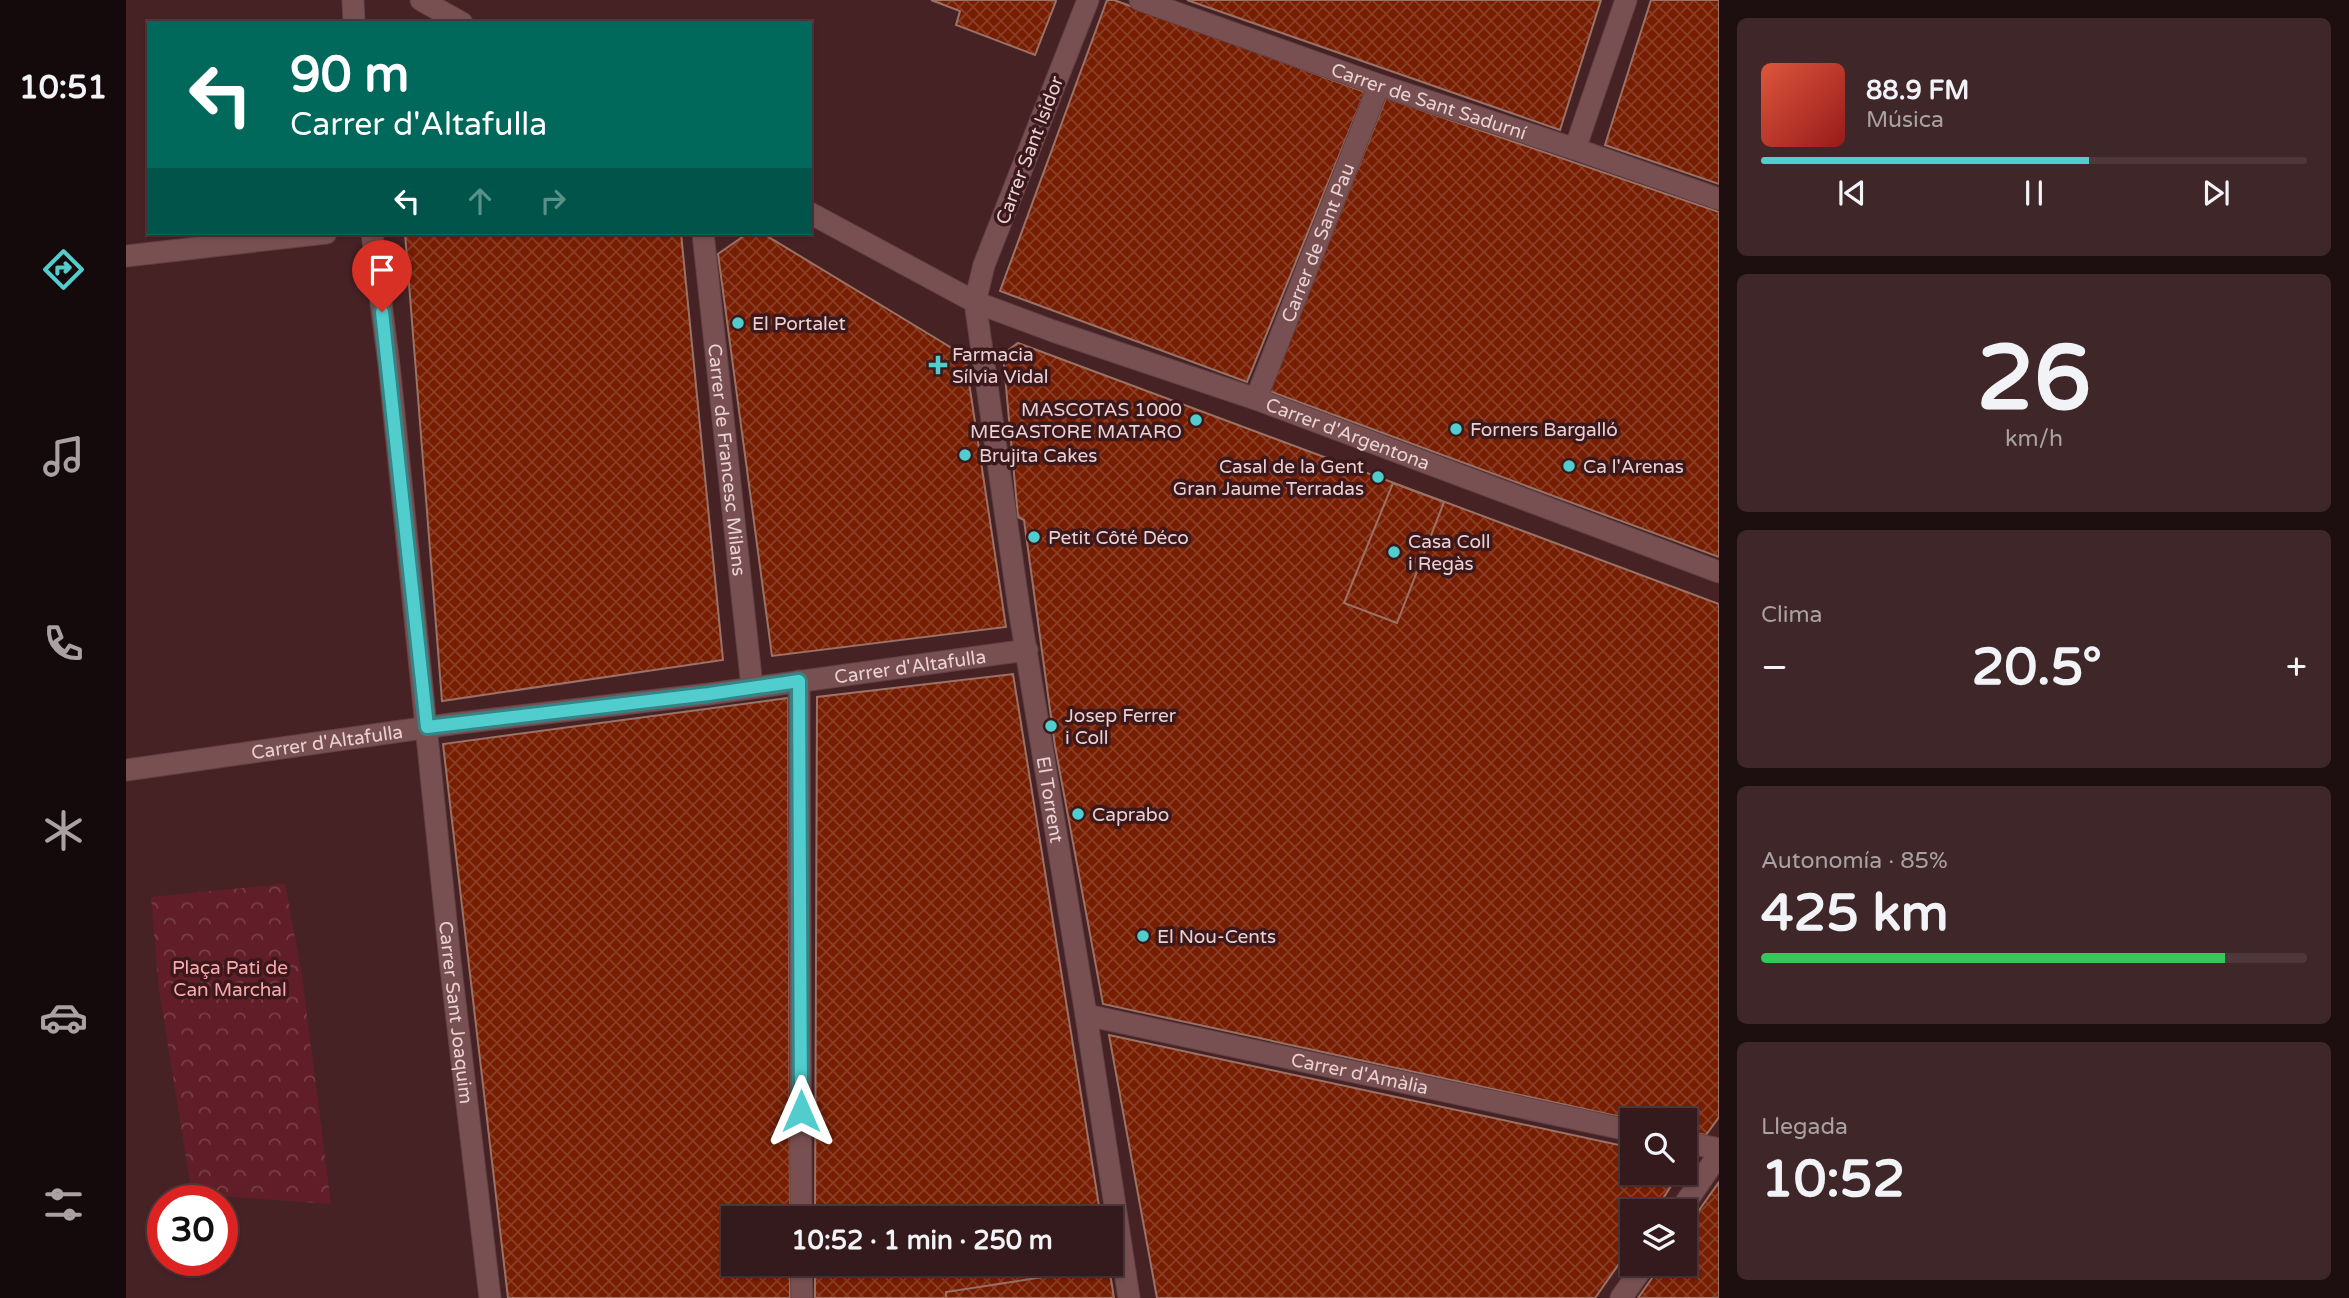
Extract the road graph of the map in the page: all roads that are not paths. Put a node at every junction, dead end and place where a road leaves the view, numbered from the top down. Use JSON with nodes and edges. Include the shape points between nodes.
{"nodes":[{"id":1,"x":353,"y":0,"type":"edge"},
{"id":2,"x":421,"y":0,"type":"edge"},
{"id":3,"x":1088,"y":0,"type":"edge"},
{"id":4,"x":1140,"y":0,"type":"edge"},
{"id":5,"x":1626,"y":0,"type":"edge"},
{"id":6,"x":354,"y":21,"type":"edge"},
{"id":7,"x":458,"y":21,"type":"edge"},
{"id":8,"x":1380,"y":85,"type":"junction"},
{"id":9,"x":1575,"y":149,"type":"junction"},
{"id":10,"x":1719,"y":198,"type":"edge"},
{"id":11,"x":812,"y":214,"type":"edge"},
{"id":12,"x":309,"y":235,"type":"edge"},
{"id":13,"x":372,"y":235,"type":"edge"},
{"id":14,"x":702,"y":235,"type":"edge"},
{"id":15,"x":126,"y":256,"type":"edge"},
{"id":16,"x":975,"y":302,"type":"junction"},
{"id":17,"x":1256,"y":399,"type":"junction"},
{"id":18,"x":1719,"y":572,"type":"edge"},
{"id":19,"x":1027,"y":650,"type":"junction"},
{"id":20,"x":799,"y":681,"type":"junction"},
{"id":21,"x":752,"y":687,"type":"junction"},
{"id":22,"x":427,"y":727,"type":"junction"},
{"id":23,"x":126,"y":770,"type":"edge"},
{"id":24,"x":1086,"y":1015,"type":"junction"},
{"id":25,"x":1620,"y":1127,"type":"edge"},
{"id":26,"x":1697,"y":1146,"type":"edge"},
{"id":27,"x":1719,"y":1152,"type":"edge"},
{"id":28,"x":1688,"y":1199,"type":"edge"},
{"id":29,"x":801,"y":1206,"type":"edge"},
{"id":30,"x":801,"y":1276,"type":"edge"},
{"id":31,"x":1637,"y":1276,"type":"edge"},
{"id":32,"x":490,"y":1298,"type":"edge"},
{"id":33,"x":802,"y":1298,"type":"edge"},
{"id":34,"x":1129,"y":1298,"type":"edge"},
{"id":35,"x":1621,"y":1298,"type":"edge"}],
"edges":[{"from":1,"to":6,"type":"street"},
{"from":2,"to":7,"type":"street"},
{"from":3,"to":16,"type":"street","name":"Carrer Sant Isidor","via":[[985,265]]},
{"from":4,"to":8,"type":"street","name":"Carrer de Sant Sadurní"},
{"from":5,"to":9,"type":"street"},
{"from":8,"to":9,"type":"street","name":"Carrer de Sant Sadurní"},
{"from":8,"to":17,"type":"street","name":"Carrer de Sant Pau"},
{"from":9,"to":10,"type":"street","name":"Carrer de Sant Sadurní"},
{"from":11,"to":16,"type":"street","name":"Carrer d'Argentona"},
{"from":12,"to":15,"type":"street"},
{"from":13,"to":22,"type":"street","name":"Carrer Sant Joaquim"},
{"from":14,"to":21,"type":"street","name":"Carrer de Francesc Milans"},
{"from":16,"to":17,"type":"street","name":"Carrer d'Argentona"},
{"from":16,"to":19,"type":"street","name":"El Torrent"},
{"from":17,"to":18,"type":"street","name":"Carrer d'Argentona"},
{"from":19,"to":20,"type":"street","name":"Carrer d'Altafulla"},
{"from":19,"to":24,"type":"street","name":"El Torrent"},
{"from":20,"to":21,"type":"street","name":"Carrer d'Altafulla"},
{"from":20,"to":29,"type":"street"},
{"from":21,"to":22,"type":"street","name":"Carrer d'Altafulla"},
{"from":22,"to":23,"type":"street","name":"Carrer d'Altafulla"},
{"from":22,"to":32,"type":"street","name":"Carrer Sant Joaquim"},
{"from":24,"to":25,"type":"street","name":"Carrer d'Amàlia"},
{"from":24,"to":34,"type":"street","name":"El Torrent"},
{"from":26,"to":27,"type":"street"},
{"from":27,"to":28,"type":"street"},
{"from":30,"to":33,"type":"street"},
{"from":31,"to":35,"type":"street"}]}
